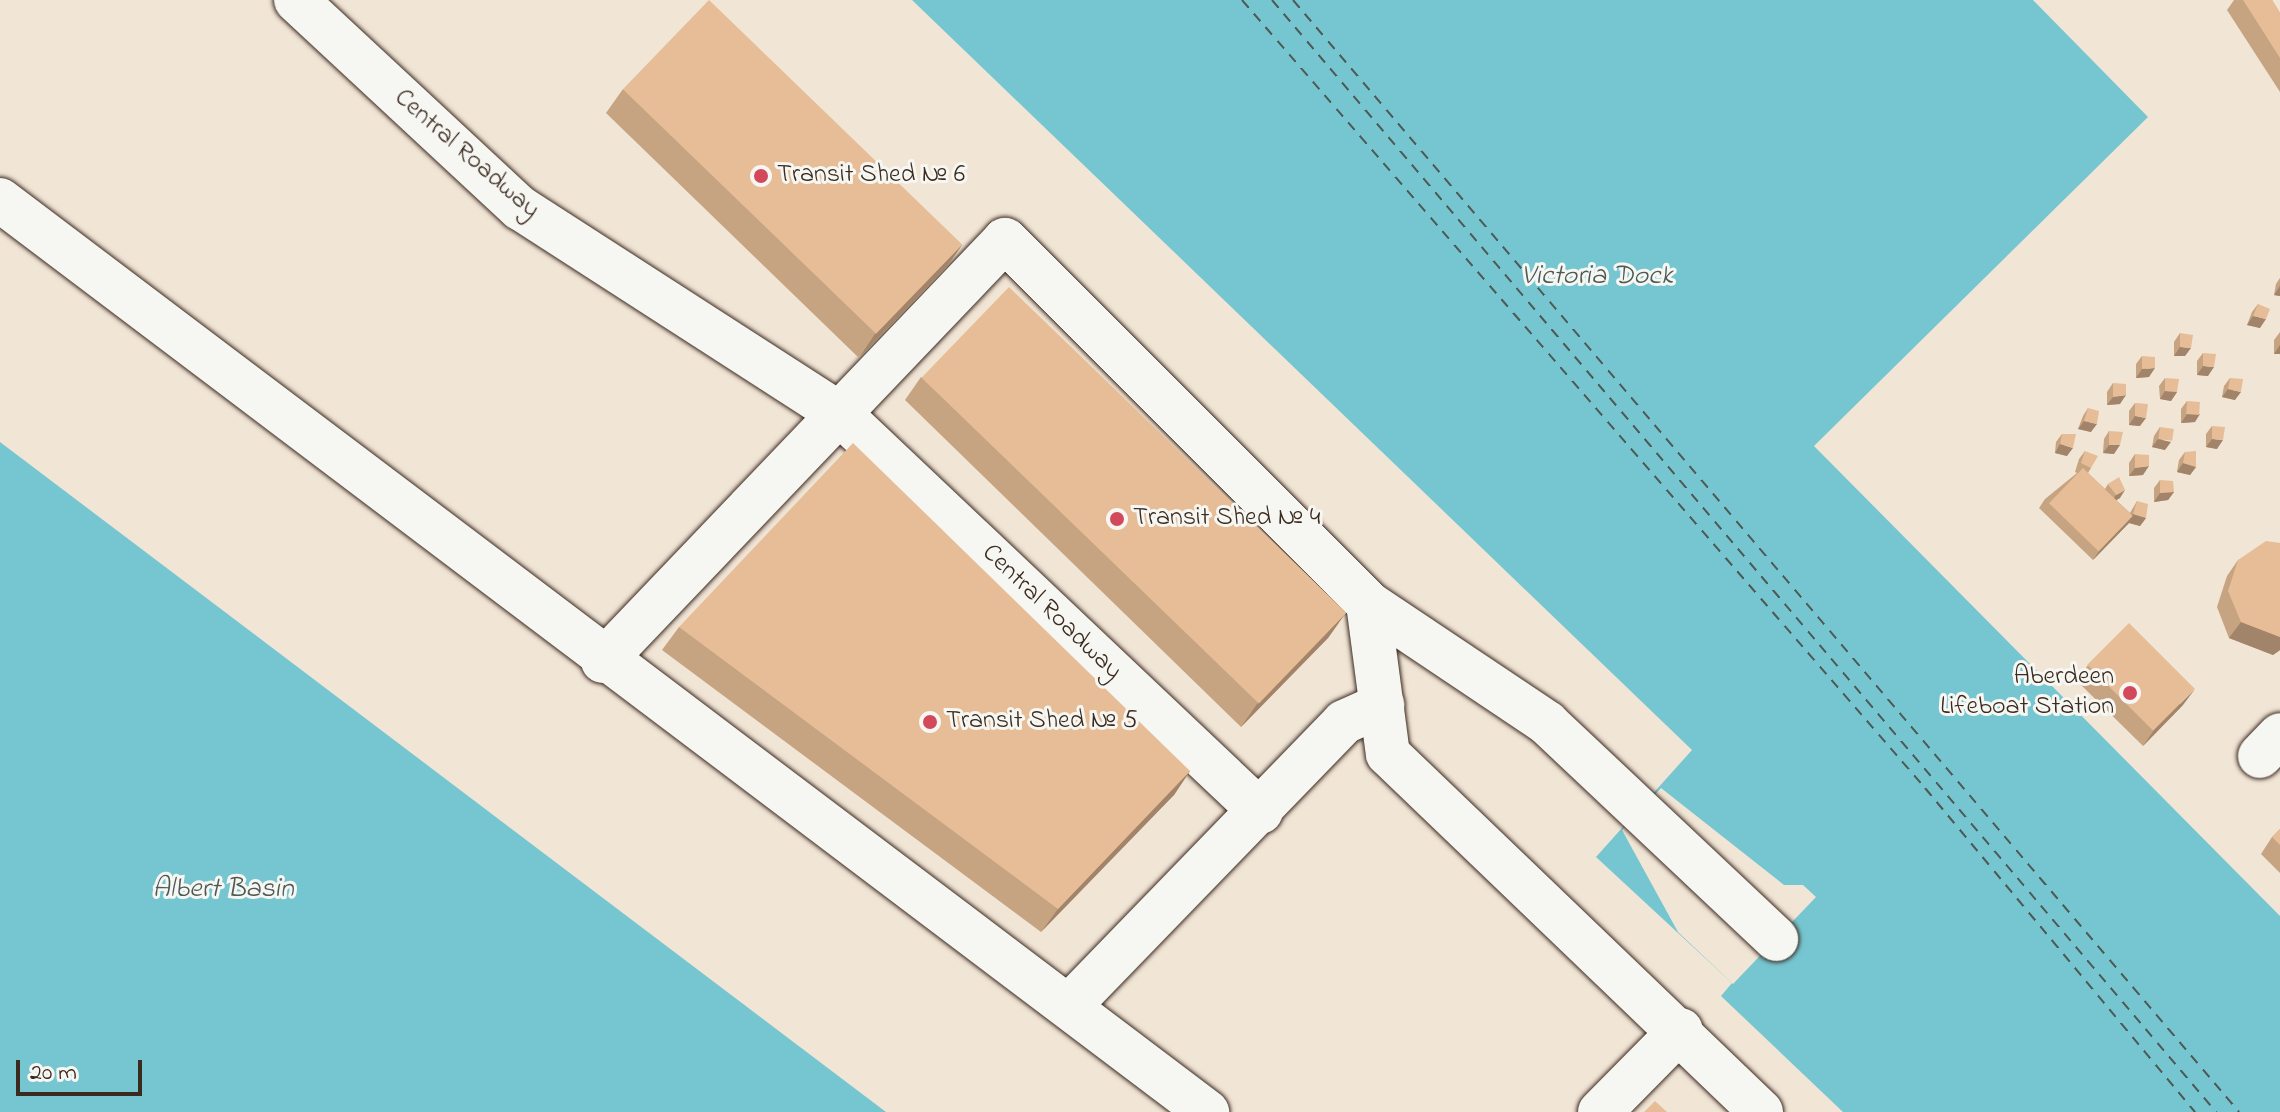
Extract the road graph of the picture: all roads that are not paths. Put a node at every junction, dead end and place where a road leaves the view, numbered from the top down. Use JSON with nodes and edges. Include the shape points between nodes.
{"nodes":[{"id":1,"x":296,"y":0,"type":"edge"},
{"id":2,"x":0,"y":200,"type":"edge"},
{"id":3,"x":840,"y":414,"type":"junction"},
{"id":4,"x":1368,"y":603,"type":"junction"},
{"id":5,"x":603,"y":661,"type":"junction"},
{"id":6,"x":1382,"y":705,"type":"junction"},
{"id":7,"x":1261,"y":812,"type":"junction"},
{"id":8,"x":1776,"y":939,"type":"dead end"},
{"id":9,"x":1069,"y":1006,"type":"junction"},
{"id":10,"x":1681,"y":1030,"type":"junction"},
{"id":11,"x":1207,"y":1112,"type":"edge"},
{"id":12,"x":1600,"y":1112,"type":"edge"},
{"id":13,"x":1761,"y":1112,"type":"edge"}],
"edges":[{"from":1,"to":3,"type":"street","name":"Central Roadway","via":[[520,208]]},
{"from":2,"to":5,"type":"street"},
{"from":3,"to":4,"type":"street","via":[[1005,240]]},
{"from":3,"to":5,"type":"street"},
{"from":3,"to":7,"type":"street","name":"Central Roadway"},
{"from":4,"to":6,"type":"street"},
{"from":4,"to":8,"type":"street","via":[[1547,723]]},
{"from":5,"to":9,"type":"street"},
{"from":6,"to":7,"type":"street","via":[[1344,722]]},
{"from":6,"to":10,"type":"street","via":[[1388,754]]},
{"from":7,"to":9,"type":"street"},
{"from":9,"to":11,"type":"street"},
{"from":10,"to":12,"type":"street"},
{"from":10,"to":13,"type":"street"}]}
